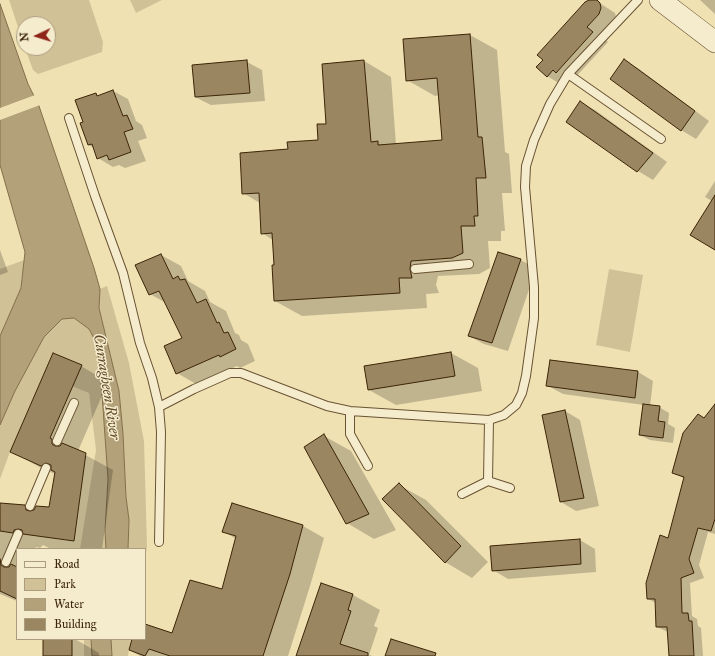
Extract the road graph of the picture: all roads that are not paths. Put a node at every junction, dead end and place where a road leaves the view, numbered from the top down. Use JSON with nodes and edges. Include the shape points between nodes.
{"nodes":[{"id":1,"x":638,"y":0,"type":"edge"},
{"id":2,"x":660,"y":0,"type":"edge"},
{"id":3,"x":715,"y":42,"type":"edge"},
{"id":4,"x":568,"y":74,"type":"junction"},
{"id":5,"x":70,"y":118,"type":"dead end"},
{"id":6,"x":661,"y":139,"type":"dead end"},
{"id":7,"x":469,"y":264,"type":"dead end"},
{"id":8,"x":415,"y":269,"type":"dead end"},
{"id":9,"x":74,"y":403,"type":"dead end"},
{"id":10,"x":159,"y":407,"type":"junction"},
{"id":11,"x":350,"y":411,"type":"junction"},
{"id":12,"x":489,"y":420,"type":"junction"},
{"id":13,"x":57,"y":441,"type":"dead end"},
{"id":14,"x":368,"y":466,"type":"dead end"},
{"id":15,"x":46,"y":468,"type":"dead end"},
{"id":16,"x":488,"y":481,"type":"junction"},
{"id":17,"x":510,"y":488,"type":"dead end"},
{"id":18,"x":462,"y":494,"type":"dead end"},
{"id":19,"x":30,"y":506,"type":"dead end"},
{"id":20,"x":18,"y":534,"type":"dead end"},
{"id":21,"x":159,"y":542,"type":"dead end"},
{"id":22,"x":6,"y":562,"type":"dead end"}],
"edges":[{"from":1,"to":4,"type":"lane"},
{"from":2,"to":3,"type":"street"},
{"from":4,"to":6,"type":"lane"},
{"from":4,"to":12,"type":"lane","via":[[540,122],[526,166],[526,207],[534,287],[534,318],[522,393],[516,405],[504,415]]},
{"from":5,"to":10,"type":"lane","via":[[123,273]]},
{"from":7,"to":8,"type":"lane"},
{"from":9,"to":13,"type":"lane"},
{"from":10,"to":11,"type":"lane","via":[[230,373],[241,373],[327,406]]},
{"from":10,"to":21,"type":"lane"},
{"from":11,"to":12,"type":"lane"},
{"from":11,"to":14,"type":"lane","via":[[350,434]]},
{"from":12,"to":16,"type":"lane"},
{"from":15,"to":19,"type":"lane"},
{"from":16,"to":17,"type":"lane"},
{"from":16,"to":18,"type":"lane"},
{"from":20,"to":22,"type":"lane"}]}
